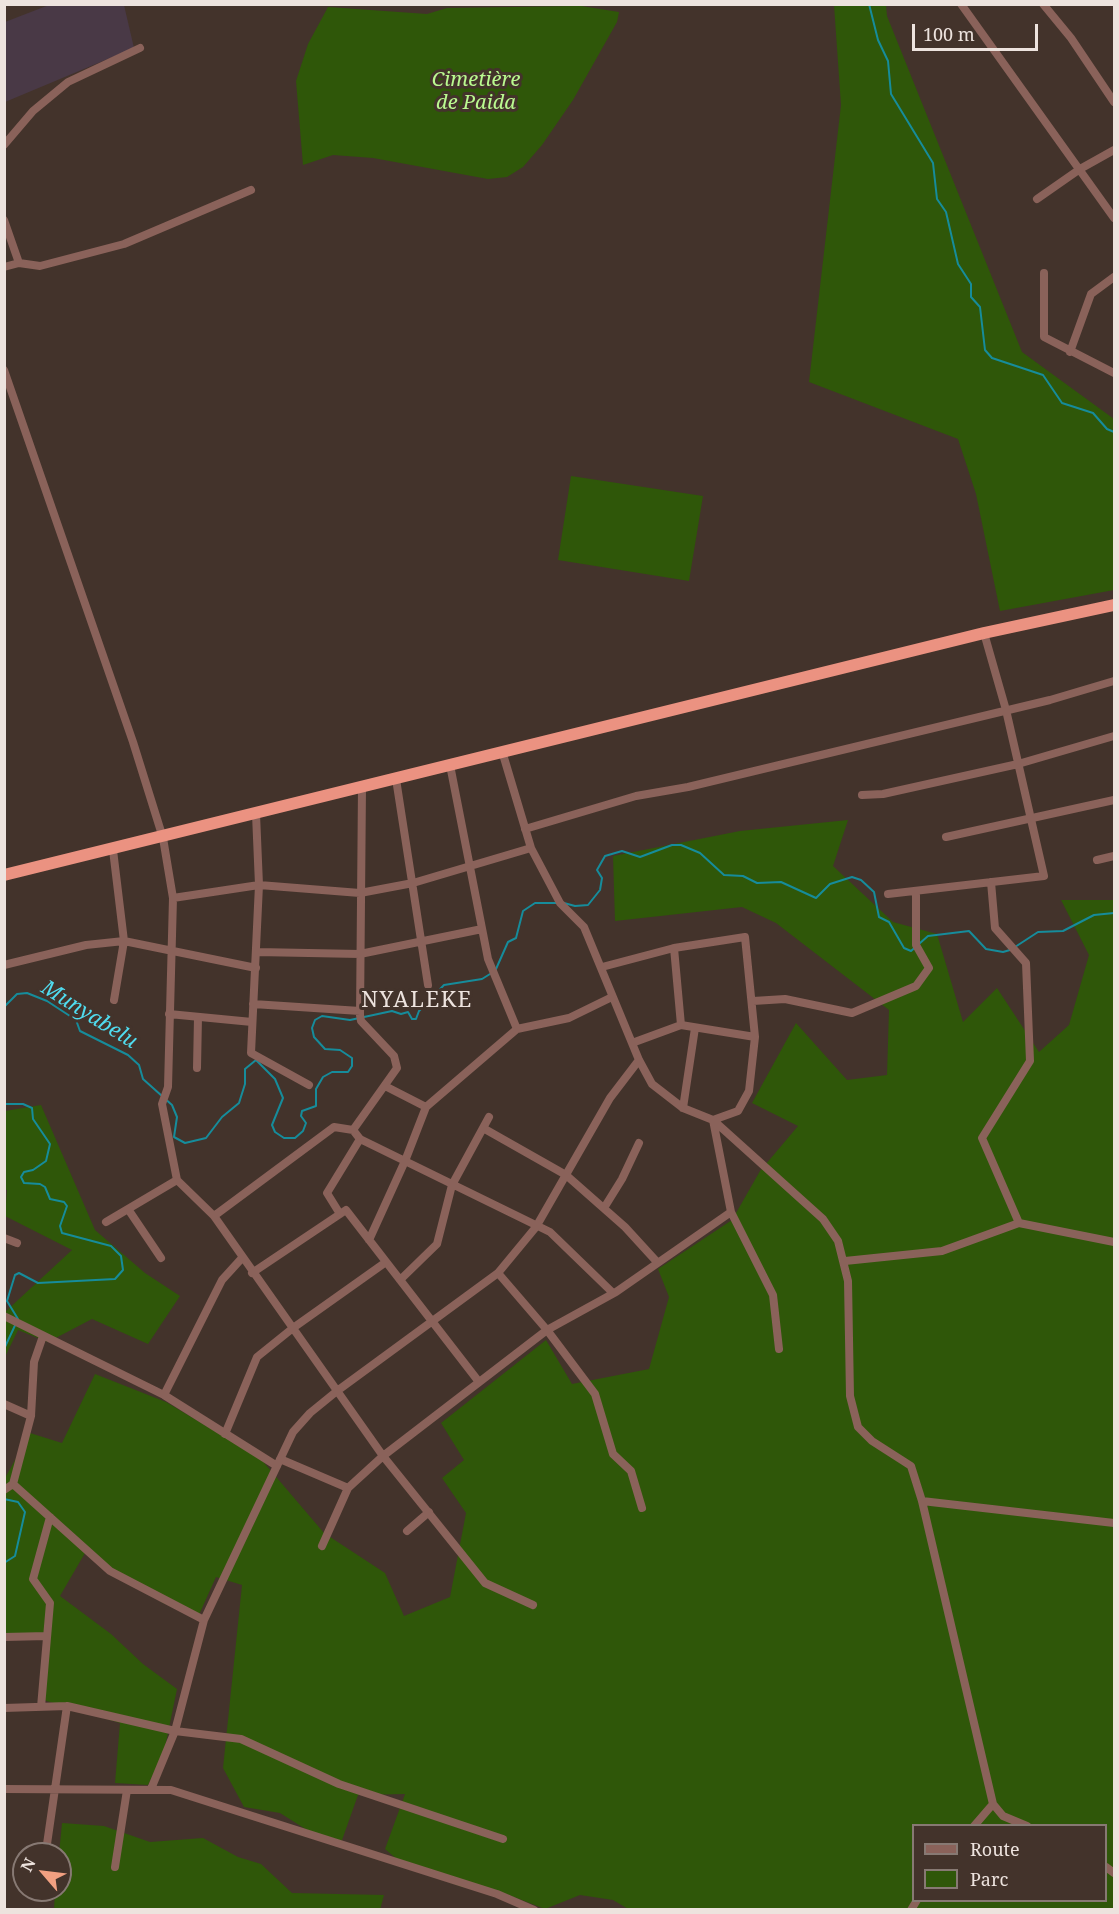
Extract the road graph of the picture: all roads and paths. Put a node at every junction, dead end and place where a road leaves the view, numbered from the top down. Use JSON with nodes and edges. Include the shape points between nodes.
{"nodes":[{"id":1,"x":961,"y":4,"type":"edge"},
{"id":2,"x":1043,"y":4,"type":"edge"},
{"id":3,"x":141,"y":48,"type":"dead end"},
{"id":4,"x":1114,"y":102,"type":"edge"},
{"id":5,"x":4,"y":145,"type":"edge"},
{"id":6,"x":1114,"y":150,"type":"edge"},
{"id":7,"x":1080,"y":169,"type":"junction"},
{"id":8,"x":251,"y":190,"type":"dead end"},
{"id":9,"x":1037,"y":199,"type":"dead end"},
{"id":10,"x":1114,"y":218,"type":"edge"},
{"id":11,"x":4,"y":220,"type":"edge"},
{"id":12,"x":19,"y":263,"type":"junction"},
{"id":13,"x":4,"y":267,"type":"edge"},
{"id":14,"x":1044,"y":273,"type":"dead end"},
{"id":15,"x":1114,"y":277,"type":"edge"},
{"id":16,"x":1070,"y":352,"type":"junction"},
{"id":17,"x":4,"y":370,"type":"edge"},
{"id":18,"x":1114,"y":373,"type":"edge"},
{"id":19,"x":1114,"y":605,"type":"edge"},
{"id":20,"x":984,"y":633,"type":"junction"},
{"id":21,"x":1114,"y":681,"type":"edge"},
{"id":22,"x":1006,"y":710,"type":"junction"},
{"id":23,"x":1114,"y":736,"type":"edge"},
{"id":24,"x":502,"y":751,"type":"junction"},
{"id":25,"x":1018,"y":764,"type":"junction"},
{"id":26,"x":450,"y":765,"type":"junction"},
{"id":27,"x":396,"y":779,"type":"junction"},
{"id":28,"x":362,"y":787,"type":"junction"},
{"id":29,"x":862,"y":795,"type":"dead end"},
{"id":30,"x":1114,"y":800,"type":"edge"},
{"id":31,"x":256,"y":814,"type":"junction"},
{"id":32,"x":1031,"y":820,"type":"junction"},
{"id":33,"x":525,"y":829,"type":"junction"},
{"id":34,"x":946,"y":837,"type":"dead end"},
{"id":35,"x":163,"y":838,"type":"junction"},
{"id":36,"x":531,"y":848,"type":"junction"},
{"id":37,"x":113,"y":849,"type":"junction"},
{"id":38,"x":1114,"y":856,"type":"edge"},
{"id":39,"x":1097,"y":860,"type":"dead end"},
{"id":40,"x":469,"y":867,"type":"junction"},
{"id":41,"x":4,"y":875,"type":"edge"},
{"id":42,"x":991,"y":882,"type":"junction"},
{"id":43,"x":413,"y":883,"type":"junction"},
{"id":44,"x":259,"y":885,"type":"junction"},
{"id":45,"x":916,"y":891,"type":"junction"},
{"id":46,"x":360,"y":892,"type":"junction"},
{"id":47,"x":888,"y":894,"type":"dead end"},
{"id":48,"x":173,"y":898,"type":"junction"},
{"id":49,"x":482,"y":929,"type":"junction"},
{"id":50,"x":124,"y":941,"type":"junction"},
{"id":51,"x":421,"y":944,"type":"junction"},
{"id":52,"x":674,"y":948,"type":"junction"},
{"id":53,"x":172,"y":951,"type":"junction"},
{"id":54,"x":257,"y":952,"type":"junction"},
{"id":55,"x":360,"y":954,"type":"junction"},
{"id":56,"x":4,"y":965,"type":"edge"},
{"id":57,"x":256,"y":968,"type":"junction"},
{"id":58,"x":602,"y":968,"type":"junction"},
{"id":59,"x":428,"y":985,"type":"dead end"},
{"id":60,"x":612,"y":997,"type":"junction"},
{"id":61,"x":114,"y":999,"type":"dead end"},
{"id":62,"x":753,"y":1001,"type":"junction"},
{"id":63,"x":253,"y":1004,"type":"junction"},
{"id":64,"x":169,"y":1014,"type":"junction"},
{"id":65,"x":360,"y":1016,"type":"junction"},
{"id":66,"x":198,"y":1017,"type":"junction"},
{"id":67,"x":252,"y":1022,"type":"junction"},
{"id":68,"x":681,"y":1025,"type":"junction"},
{"id":69,"x":695,"y":1028,"type":"junction"},
{"id":70,"x":516,"y":1029,"type":"junction"},
{"id":71,"x":754,"y":1037,"type":"junction"},
{"id":72,"x":632,"y":1043,"type":"junction"},
{"id":73,"x":639,"y":1060,"type":"junction"},
{"id":74,"x":197,"y":1068,"type":"dead end"},
{"id":75,"x":309,"y":1085,"type":"dead end"},
{"id":76,"x":385,"y":1086,"type":"junction"},
{"id":77,"x":426,"y":1107,"type":"junction"},
{"id":78,"x":683,"y":1108,"type":"junction"},
{"id":79,"x":489,"y":1117,"type":"dead end"},
{"id":80,"x":713,"y":1120,"type":"junction"},
{"id":81,"x":483,"y":1128,"type":"junction"},
{"id":82,"x":353,"y":1130,"type":"junction"},
{"id":83,"x":360,"y":1138,"type":"junction"},
{"id":84,"x":639,"y":1143,"type":"dead end"},
{"id":85,"x":405,"y":1161,"type":"junction"},
{"id":86,"x":566,"y":1175,"type":"junction"},
{"id":87,"x":177,"y":1180,"type":"junction"},
{"id":88,"x":452,"y":1185,"type":"junction"},
{"id":89,"x":604,"y":1208,"type":"junction"},
{"id":90,"x":128,"y":1209,"type":"junction"},
{"id":91,"x":731,"y":1212,"type":"junction"},
{"id":92,"x":340,"y":1214,"type":"junction"},
{"id":93,"x":214,"y":1216,"type":"junction"},
{"id":94,"x":106,"y":1222,"type":"dead end"},
{"id":95,"x":1019,"y":1224,"type":"junction"},
{"id":96,"x":536,"y":1227,"type":"junction"},
{"id":97,"x":4,"y":1238,"type":"edge"},
{"id":98,"x":369,"y":1240,"type":"junction"},
{"id":99,"x":1114,"y":1242,"type":"edge"},
{"id":100,"x":17,"y":1243,"type":"dead end"},
{"id":101,"x":161,"y":1258,"type":"dead end"},
{"id":102,"x":242,"y":1258,"type":"junction"},
{"id":103,"x":845,"y":1261,"type":"junction"},
{"id":104,"x":386,"y":1262,"type":"junction"},
{"id":105,"x":657,"y":1262,"type":"junction"},
{"id":106,"x":252,"y":1273,"type":"junction"},
{"id":107,"x":498,"y":1273,"type":"junction"},
{"id":108,"x":400,"y":1280,"type":"junction"},
{"id":109,"x":613,"y":1293,"type":"junction"},
{"id":110,"x":4,"y":1316,"type":"edge"},
{"id":111,"x":434,"y":1323,"type":"junction"},
{"id":112,"x":293,"y":1328,"type":"junction"},
{"id":113,"x":547,"y":1330,"type":"junction"},
{"id":114,"x":44,"y":1336,"type":"junction"},
{"id":115,"x":779,"y":1349,"type":"dead end"},
{"id":116,"x":479,"y":1382,"type":"junction"},
{"id":117,"x":337,"y":1391,"type":"junction"},
{"id":118,"x":164,"y":1395,"type":"junction"},
{"id":119,"x":4,"y":1404,"type":"edge"},
{"id":120,"x":31,"y":1416,"type":"junction"},
{"id":121,"x":225,"y":1434,"type":"junction"},
{"id":122,"x":383,"y":1456,"type":"junction"},
{"id":123,"x":278,"y":1462,"type":"junction"},
{"id":124,"x":14,"y":1484,"type":"junction"},
{"id":125,"x":348,"y":1488,"type":"junction"},
{"id":126,"x":4,"y":1490,"type":"edge"},
{"id":127,"x":922,"y":1501,"type":"junction"},
{"id":128,"x":642,"y":1508,"type":"dead end"},
{"id":129,"x":429,"y":1512,"type":"junction"},
{"id":130,"x":50,"y":1516,"type":"junction"},
{"id":131,"x":1114,"y":1523,"type":"edge"},
{"id":132,"x":407,"y":1531,"type":"dead end"},
{"id":133,"x":322,"y":1546,"type":"dead end"},
{"id":134,"x":533,"y":1605,"type":"dead end"},
{"id":135,"x":204,"y":1620,"type":"junction"},
{"id":136,"x":47,"y":1636,"type":"junction"},
{"id":137,"x":4,"y":1637,"type":"edge"},
{"id":138,"x":67,"y":1706,"type":"junction"},
{"id":139,"x":41,"y":1707,"type":"junction"},
{"id":140,"x":4,"y":1708,"type":"edge"},
{"id":141,"x":175,"y":1731,"type":"junction"},
{"id":142,"x":4,"y":1789,"type":"edge"},
{"id":143,"x":54,"y":1789,"type":"junction"},
{"id":144,"x":127,"y":1790,"type":"junction"},
{"id":145,"x":151,"y":1790,"type":"junction"},
{"id":146,"x":993,"y":1804,"type":"junction"},
{"id":147,"x":976,"y":1824,"type":"edge"},
{"id":148,"x":1022,"y":1824,"type":"edge"},
{"id":149,"x":503,"y":1839,"type":"dead end"},
{"id":150,"x":47,"y":1842,"type":"edge"},
{"id":151,"x":115,"y":1867,"type":"dead end"},
{"id":152,"x":534,"y":1910,"type":"edge"}],
"edges":[{"from":1,"to":7,"type":"street"},
{"from":2,"to":4,"type":"street"},
{"from":3,"to":5,"type":"street","via":[[68,82],[33,111]]},
{"from":6,"to":7,"type":"street"},
{"from":7,"to":9,"type":"street"},
{"from":7,"to":10,"type":"street"},
{"from":8,"to":12,"type":"street","via":[[124,244],[40,266]]},
{"from":11,"to":12,"type":"street"},
{"from":12,"to":13,"type":"street"},
{"from":14,"to":16,"type":"street","via":[[1044,338]]},
{"from":15,"to":16,"type":"street","via":[[1091,294]]},
{"from":16,"to":18,"type":"street"},
{"from":17,"to":35,"type":"street"},
{"from":19,"to":20,"type":"highway"},
{"from":20,"to":22,"type":"street"},
{"from":20,"to":24,"type":"highway"},
{"from":21,"to":22,"type":"street"},
{"from":22,"to":25,"type":"street"},
{"from":22,"to":33,"type":"street","via":[[688,787],[636,796]]},
{"from":23,"to":25,"type":"street"},
{"from":24,"to":26,"type":"highway"},
{"from":24,"to":33,"type":"street"},
{"from":25,"to":29,"type":"street","via":[[883,794]]},
{"from":25,"to":32,"type":"street"},
{"from":26,"to":27,"type":"highway"},
{"from":26,"to":40,"type":"street"},
{"from":27,"to":28,"type":"highway"},
{"from":27,"to":43,"type":"street"},
{"from":28,"to":31,"type":"highway"},
{"from":28,"to":46,"type":"street"},
{"from":30,"to":32,"type":"street"},
{"from":31,"to":35,"type":"highway"},
{"from":31,"to":44,"type":"street"},
{"from":32,"to":34,"type":"street"},
{"from":32,"to":42,"type":"street","via":[[1044,876]]},
{"from":33,"to":36,"type":"street"},
{"from":35,"to":37,"type":"highway"},
{"from":35,"to":48,"type":"street"},
{"from":36,"to":40,"type":"street"},
{"from":36,"to":58,"type":"street","via":[[560,903],[584,927]]},
{"from":37,"to":41,"type":"highway"},
{"from":37,"to":50,"type":"street"},
{"from":38,"to":39,"type":"street"},
{"from":40,"to":43,"type":"street"},
{"from":40,"to":49,"type":"street"},
{"from":42,"to":45,"type":"street"},
{"from":42,"to":95,"type":"street","via":[[995,928],[1026,963],[1030,1061],[982,1138]]},
{"from":43,"to":46,"type":"street"},
{"from":43,"to":51,"type":"street"},
{"from":44,"to":46,"type":"street"},
{"from":44,"to":48,"type":"street"},
{"from":44,"to":54,"type":"street"},
{"from":45,"to":47,"type":"street"},
{"from":45,"to":62,"type":"street","via":[[916,947],[929,968],[916,986],[852,1013],[785,999]]},
{"from":46,"to":55,"type":"street"},
{"from":48,"to":53,"type":"street"},
{"from":49,"to":51,"type":"street"},
{"from":49,"to":70,"type":"street","via":[[488,959]]},
{"from":50,"to":53,"type":"street"},
{"from":50,"to":56,"type":"street","via":[[86,945]]},
{"from":50,"to":61,"type":"street"},
{"from":51,"to":55,"type":"street"},
{"from":51,"to":59,"type":"street"},
{"from":52,"to":58,"type":"street"},
{"from":52,"to":62,"type":"street","via":[[746,937]]},
{"from":52,"to":68,"type":"street"},
{"from":53,"to":57,"type":"street"},
{"from":53,"to":64,"type":"street"},
{"from":54,"to":55,"type":"street"},
{"from":54,"to":57,"type":"street"},
{"from":55,"to":65,"type":"street"},
{"from":57,"to":63,"type":"street"},
{"from":58,"to":60,"type":"street"},
{"from":60,"to":70,"type":"street","via":[[569,1018]]},
{"from":60,"to":72,"type":"street"},
{"from":62,"to":71,"type":"street"},
{"from":63,"to":65,"type":"street"},
{"from":63,"to":67,"type":"street"},
{"from":64,"to":66,"type":"street"},
{"from":64,"to":87,"type":"street","via":[[168,1087],[162,1104]]},
{"from":65,"to":76,"type":"street","via":[[394,1056],[397,1068]]},
{"from":66,"to":67,"type":"street"},
{"from":66,"to":74,"type":"street"},
{"from":67,"to":75,"type":"street","via":[[251,1053]]},
{"from":68,"to":69,"type":"street"},
{"from":68,"to":72,"type":"street"},
{"from":69,"to":71,"type":"street"},
{"from":69,"to":78,"type":"street"},
{"from":70,"to":77,"type":"street"},
{"from":71,"to":80,"type":"street","via":[[749,1091],[738,1111]]},
{"from":72,"to":73,"type":"street"},
{"from":73,"to":78,"type":"street","via":[[652,1084]]},
{"from":73,"to":86,"type":"street","via":[[610,1098]]},
{"from":76,"to":77,"type":"street"},
{"from":76,"to":82,"type":"street"},
{"from":77,"to":85,"type":"street"},
{"from":78,"to":80,"type":"street"},
{"from":79,"to":81,"type":"street"},
{"from":80,"to":91,"type":"street"},
{"from":80,"to":103,"type":"street","via":[[823,1219],[838,1241]]},
{"from":81,"to":86,"type":"street"},
{"from":81,"to":88,"type":"street"},
{"from":82,"to":83,"type":"street"},
{"from":82,"to":93,"type":"street","via":[[334,1127]]},
{"from":83,"to":85,"type":"street"},
{"from":83,"to":92,"type":"street","via":[[327,1193]]},
{"from":84,"to":89,"type":"street"},
{"from":85,"to":88,"type":"street"},
{"from":85,"to":98,"type":"street"},
{"from":86,"to":89,"type":"street"},
{"from":86,"to":96,"type":"street"},
{"from":87,"to":90,"type":"street"},
{"from":87,"to":93,"type":"street"},
{"from":88,"to":96,"type":"street"},
{"from":88,"to":108,"type":"street","via":[[437,1244]]},
{"from":89,"to":105,"type":"street"},
{"from":90,"to":94,"type":"street"},
{"from":90,"to":101,"type":"street"},
{"from":91,"to":105,"type":"street"},
{"from":91,"to":115,"type":"street","via":[[773,1295]]},
{"from":92,"to":98,"type":"street","via":[[346,1210]]},
{"from":92,"to":106,"type":"street"},
{"from":93,"to":102,"type":"street"},
{"from":95,"to":99,"type":"street"},
{"from":95,"to":103,"type":"street","via":[[942,1251]]},
{"from":96,"to":107,"type":"street"},
{"from":96,"to":109,"type":"street","via":[[550,1232]]},
{"from":97,"to":100,"type":"street"},
{"from":98,"to":104,"type":"street"},
{"from":102,"to":106,"type":"street"},
{"from":102,"to":118,"type":"street","via":[[222,1280]]},
{"from":103,"to":127,"type":"street","via":[[850,1396],[858,1427],[911,1466]]},
{"from":104,"to":108,"type":"street"},
{"from":104,"to":112,"type":"street"},
{"from":105,"to":109,"type":"street"},
{"from":106,"to":112,"type":"street"},
{"from":107,"to":111,"type":"street"},
{"from":107,"to":113,"type":"street"},
{"from":108,"to":111,"type":"street"},
{"from":109,"to":113,"type":"street"},
{"from":110,"to":114,"type":"street"},
{"from":111,"to":116,"type":"street"},
{"from":111,"to":117,"type":"street"},
{"from":112,"to":117,"type":"street"},
{"from":112,"to":121,"type":"street","via":[[257,1357]]},
{"from":113,"to":116,"type":"street"},
{"from":113,"to":128,"type":"street","via":[[595,1394],[613,1454],[631,1471]]},
{"from":114,"to":118,"type":"street"},
{"from":114,"to":120,"type":"street","via":[[33,1362]]},
{"from":116,"to":122,"type":"street"},
{"from":117,"to":122,"type":"street"},
{"from":117,"to":123,"type":"street","via":[[293,1432]]},
{"from":118,"to":121,"type":"street"},
{"from":119,"to":120,"type":"street"},
{"from":120,"to":124,"type":"street"},
{"from":121,"to":123,"type":"street"},
{"from":122,"to":125,"type":"street"},
{"from":122,"to":129,"type":"street"},
{"from":123,"to":125,"type":"street"},
{"from":123,"to":135,"type":"street"},
{"from":124,"to":126,"type":"street"},
{"from":124,"to":130,"type":"street"},
{"from":125,"to":133,"type":"street"},
{"from":127,"to":131,"type":"street"},
{"from":127,"to":146,"type":"street"},
{"from":129,"to":132,"type":"street"},
{"from":129,"to":134,"type":"street","via":[[485,1583]]},
{"from":130,"to":135,"type":"street","via":[[110,1571]]},
{"from":130,"to":136,"type":"street","via":[[33,1579],[50,1603]]},
{"from":135,"to":141,"type":"street"},
{"from":136,"to":137,"type":"street"},
{"from":136,"to":139,"type":"street"},
{"from":138,"to":139,"type":"street"},
{"from":138,"to":141,"type":"street"},
{"from":138,"to":143,"type":"street"},
{"from":139,"to":140,"type":"street"},
{"from":141,"to":145,"type":"street"},
{"from":141,"to":149,"type":"street","via":[[241,1739],[339,1784]]},
{"from":142,"to":143,"type":"street"},
{"from":143,"to":144,"type":"street"},
{"from":143,"to":150,"type":"street"},
{"from":144,"to":145,"type":"street"},
{"from":144,"to":151,"type":"street"},
{"from":145,"to":152,"type":"street","via":[[171,1790],[497,1894]]},
{"from":146,"to":147,"type":"street"},
{"from":146,"to":148,"type":"street","via":[[1003,1816]]}]}
